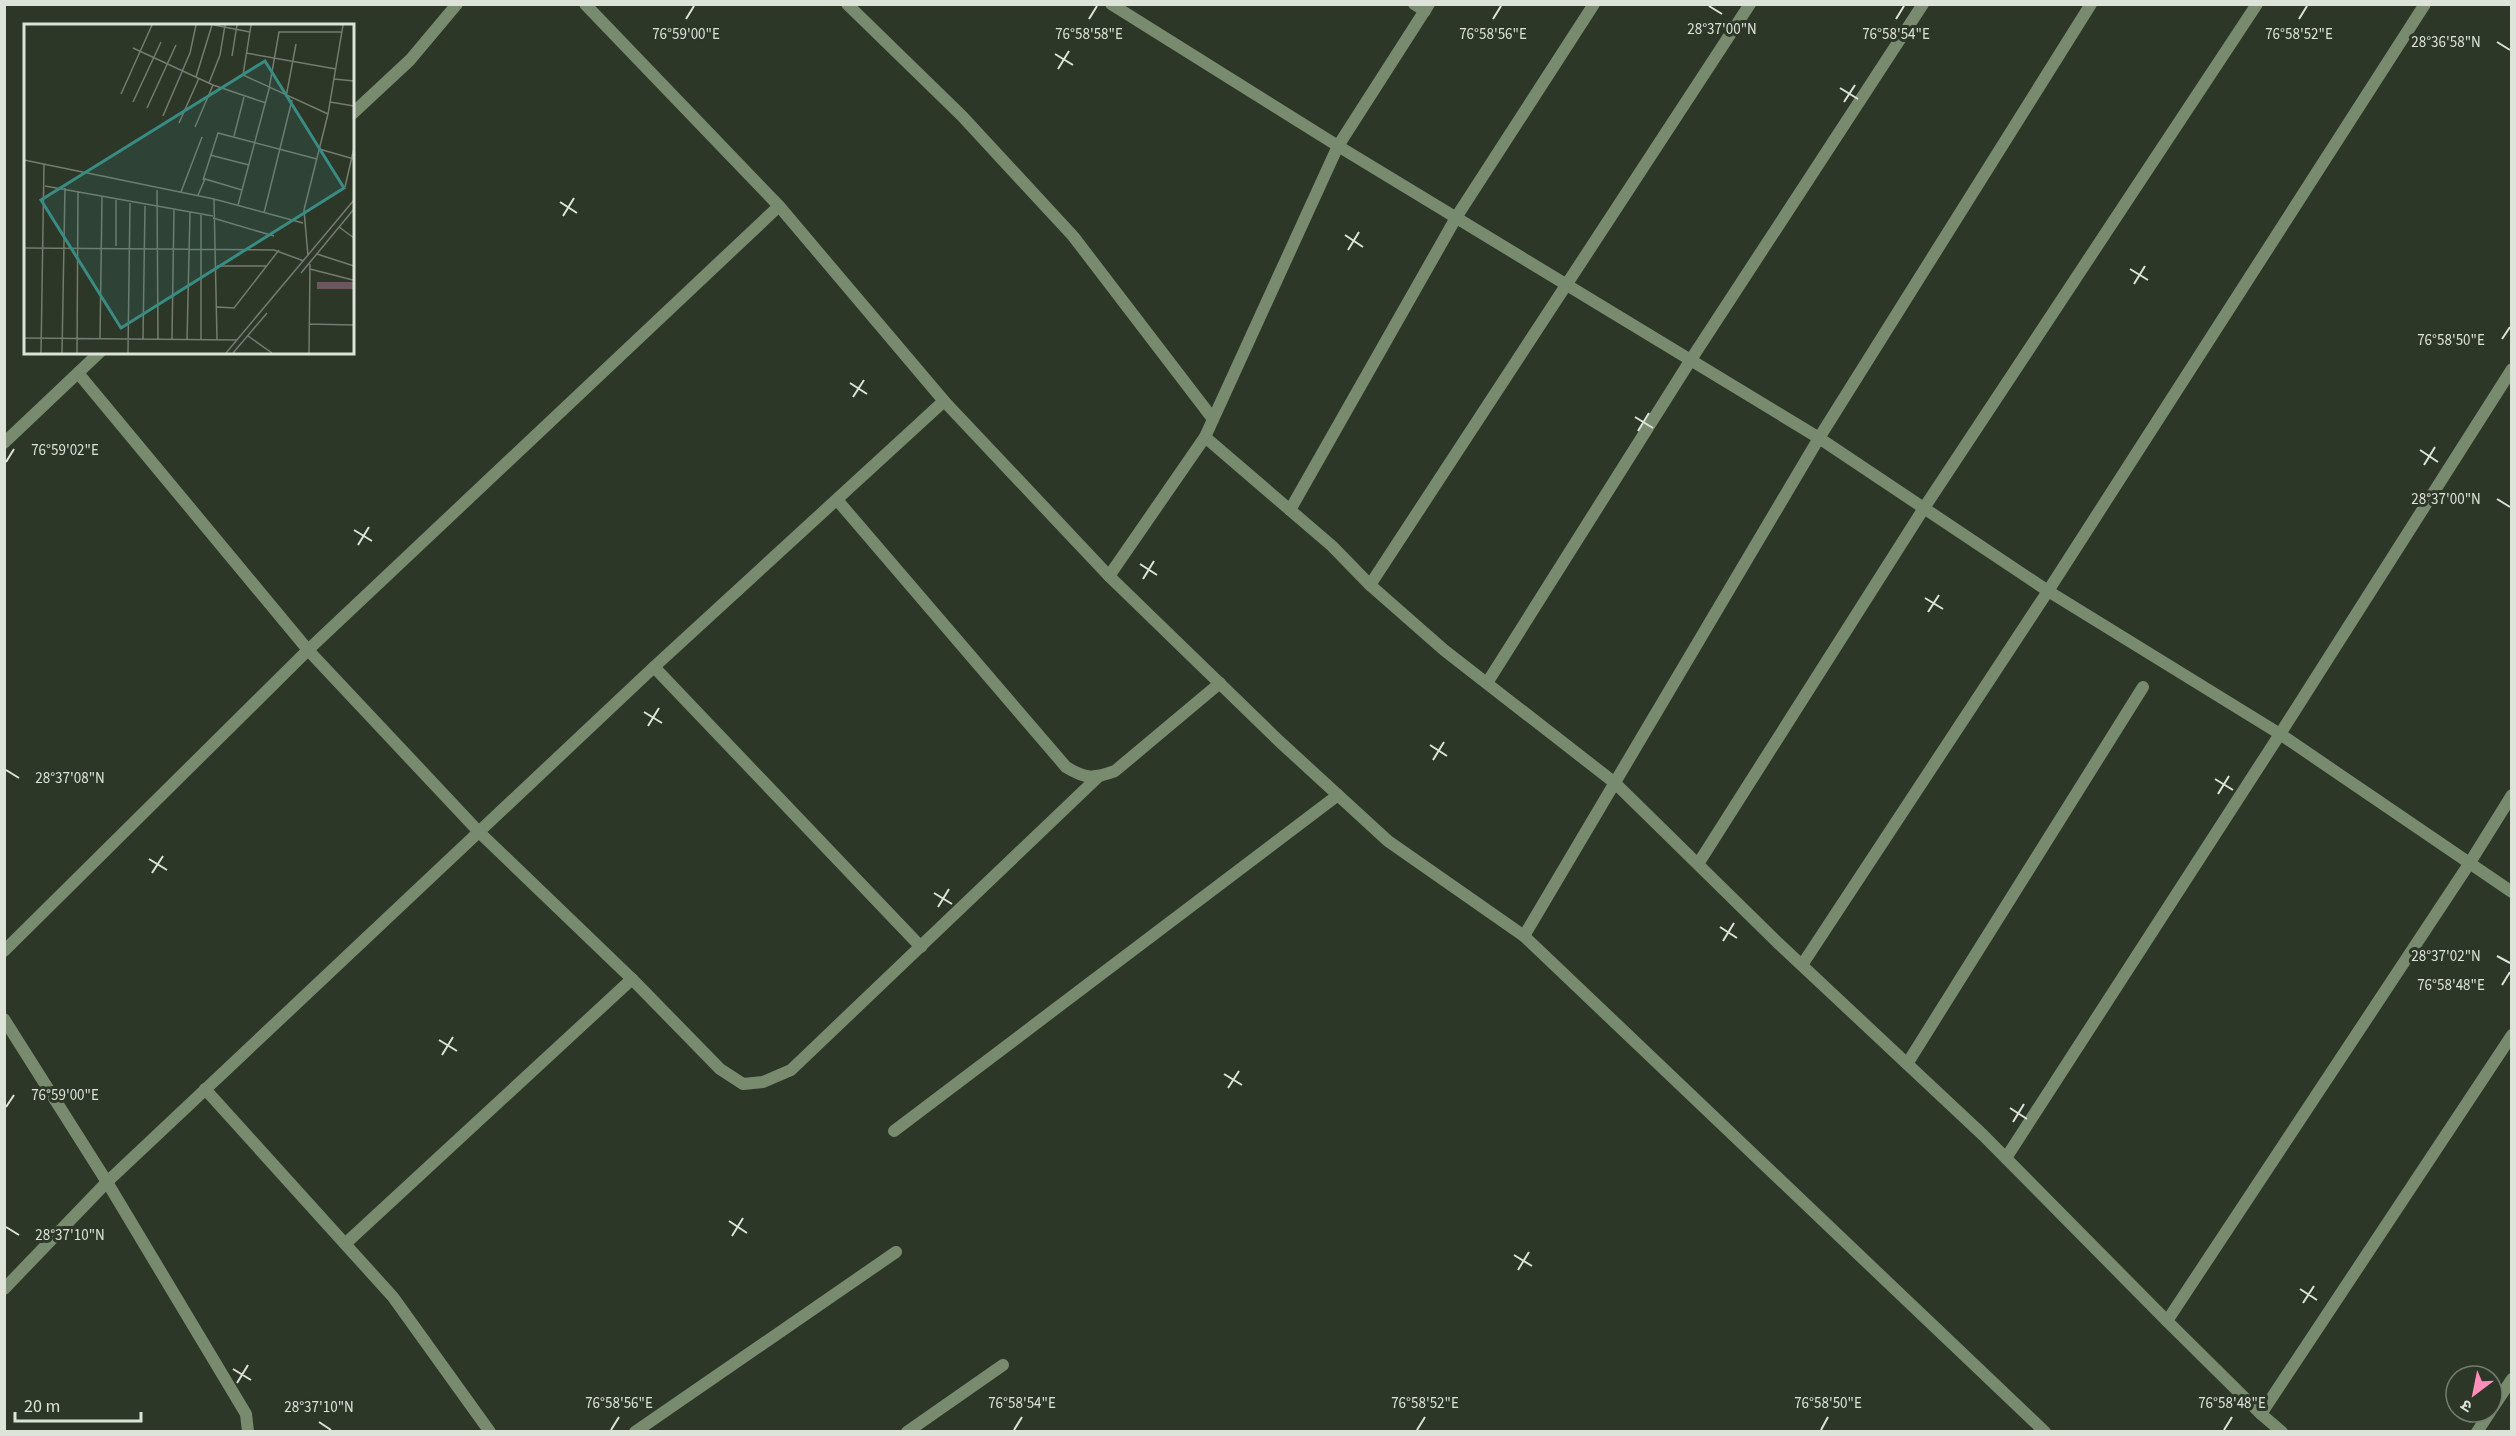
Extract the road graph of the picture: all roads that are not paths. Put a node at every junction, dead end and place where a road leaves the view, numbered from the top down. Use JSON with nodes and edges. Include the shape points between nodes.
{"nodes":[{"id":1,"x":458,"y":4,"type":"edge"},
{"id":2,"x":585,"y":4,"type":"edge"},
{"id":3,"x":847,"y":4,"type":"edge"},
{"id":4,"x":1110,"y":4,"type":"edge"},
{"id":5,"x":1594,"y":4,"type":"edge"},
{"id":6,"x":1750,"y":4,"type":"edge"},
{"id":7,"x":1923,"y":4,"type":"edge"},
{"id":8,"x":2091,"y":4,"type":"edge"},
{"id":9,"x":2257,"y":4,"type":"edge"},
{"id":10,"x":2425,"y":4,"type":"edge"},
{"id":11,"x":1423,"y":7,"type":"edge"},
{"id":12,"x":354,"y":112,"type":"edge"},
{"id":13,"x":1338,"y":146,"type":"junction"},
{"id":14,"x":779,"y":206,"type":"junction"},
{"id":15,"x":1456,"y":216,"type":"junction"},
{"id":16,"x":1567,"y":284,"type":"junction"},
{"id":17,"x":98,"y":354,"type":"edge"},
{"id":18,"x":1690,"y":361,"type":"junction"},
{"id":19,"x":2511,"y":369,"type":"edge"},
{"id":20,"x":78,"y":373,"type":"junction"},
{"id":21,"x":944,"y":401,"type":"junction"},
{"id":22,"x":1213,"y":419,"type":"junction"},
{"id":23,"x":1204,"y":437,"type":"junction"},
{"id":24,"x":1819,"y":438,"type":"junction"},
{"id":25,"x":4,"y":442,"type":"edge"},
{"id":26,"x":838,"y":501,"type":"junction"},
{"id":27,"x":1924,"y":508,"type":"junction"},
{"id":28,"x":1290,"y":510,"type":"junction"},
{"id":29,"x":1109,"y":576,"type":"junction"},
{"id":30,"x":1370,"y":585,"type":"junction"},
{"id":31,"x":2048,"y":591,"type":"junction"},
{"id":32,"x":308,"y":650,"type":"junction"},
{"id":33,"x":654,"y":667,"type":"junction"},
{"id":34,"x":1487,"y":682,"type":"junction"},
{"id":35,"x":1220,"y":683,"type":"junction"},
{"id":36,"x":2143,"y":687,"type":"dead end"},
{"id":37,"x":2280,"y":734,"type":"junction"},
{"id":38,"x":1098,"y":777,"type":"junction"},
{"id":39,"x":1615,"y":783,"type":"junction"},
{"id":40,"x":1338,"y":795,"type":"junction"},
{"id":41,"x":2511,"y":795,"type":"edge"},
{"id":42,"x":479,"y":832,"type":"junction"},
{"id":43,"x":1698,"y":864,"type":"junction"},
{"id":44,"x":2469,"y":864,"type":"junction"},
{"id":45,"x":2511,"y":892,"type":"edge"},
{"id":46,"x":1524,"y":936,"type":"junction"},
{"id":47,"x":921,"y":947,"type":"junction"},
{"id":48,"x":4,"y":951,"type":"edge"},
{"id":49,"x":1802,"y":965,"type":"junction"},
{"id":50,"x":632,"y":979,"type":"junction"},
{"id":51,"x":4,"y":1019,"type":"edge"},
{"id":52,"x":2511,"y":1035,"type":"edge"},
{"id":53,"x":8,"y":1036,"type":"edge"},
{"id":54,"x":1907,"y":1064,"type":"junction"},
{"id":55,"x":206,"y":1089,"type":"junction"},
{"id":56,"x":894,"y":1131,"type":"dead end"},
{"id":57,"x":2006,"y":1158,"type":"junction"},
{"id":58,"x":107,"y":1182,"type":"junction"},
{"id":59,"x":345,"y":1244,"type":"junction"},
{"id":60,"x":896,"y":1252,"type":"dead end"},
{"id":61,"x":4,"y":1289,"type":"edge"},
{"id":62,"x":2167,"y":1321,"type":"junction"},
{"id":63,"x":1003,"y":1365,"type":"dead end"},
{"id":64,"x":2261,"y":1414,"type":"junction"},
{"id":65,"x":248,"y":1431,"type":"edge"},
{"id":66,"x":490,"y":1431,"type":"edge"},
{"id":67,"x":635,"y":1431,"type":"edge"},
{"id":68,"x":907,"y":1431,"type":"edge"},
{"id":69,"x":2044,"y":1431,"type":"edge"},
{"id":70,"x":2283,"y":1431,"type":"edge"}],
"edges":[{"from":1,"to":12,"type":"street","via":[[410,60]]},
{"from":2,"to":14,"type":"street"},
{"from":3,"to":22,"type":"street","via":[[962,116],[1073,236]]},
{"from":4,"to":13,"type":"street"},
{"from":5,"to":15,"type":"street"},
{"from":6,"to":16,"type":"street"},
{"from":7,"to":18,"type":"street"},
{"from":8,"to":24,"type":"street"},
{"from":9,"to":27,"type":"street"},
{"from":10,"to":31,"type":"street"},
{"from":11,"to":13,"type":"street"},
{"from":13,"to":15,"type":"street"},
{"from":13,"to":22,"type":"street"},
{"from":14,"to":21,"type":"street"},
{"from":14,"to":32,"type":"street"},
{"from":15,"to":16,"type":"street"},
{"from":15,"to":28,"type":"street"},
{"from":16,"to":18,"type":"street"},
{"from":16,"to":30,"type":"street"},
{"from":17,"to":20,"type":"street"},
{"from":18,"to":24,"type":"street"},
{"from":18,"to":34,"type":"street"},
{"from":19,"to":37,"type":"street"},
{"from":20,"to":25,"type":"street"},
{"from":20,"to":32,"type":"street"},
{"from":21,"to":26,"type":"street"},
{"from":21,"to":29,"type":"street"},
{"from":22,"to":23,"type":"street"},
{"from":23,"to":28,"type":"street"},
{"from":23,"to":29,"type":"street"},
{"from":24,"to":27,"type":"street"},
{"from":24,"to":39,"type":"street"},
{"from":26,"to":33,"type":"street"},
{"from":26,"to":38,"type":"street","via":[[1066,767],[1081,776]]},
{"from":27,"to":31,"type":"street"},
{"from":27,"to":43,"type":"street"},
{"from":28,"to":30,"type":"street"},
{"from":29,"to":35,"type":"street"},
{"from":30,"to":34,"type":"street"},
{"from":31,"to":37,"type":"street"},
{"from":31,"to":49,"type":"street"},
{"from":32,"to":42,"type":"street"},
{"from":32,"to":48,"type":"street"},
{"from":33,"to":42,"type":"street"},
{"from":33,"to":47,"type":"street"},
{"from":34,"to":39,"type":"street"},
{"from":35,"to":38,"type":"street","via":[[1115,771]]},
{"from":35,"to":40,"type":"street"},
{"from":36,"to":54,"type":"street"},
{"from":37,"to":44,"type":"street"},
{"from":37,"to":57,"type":"street"},
{"from":38,"to":47,"type":"street"},
{"from":39,"to":43,"type":"street"},
{"from":39,"to":46,"type":"street"},
{"from":40,"to":46,"type":"street","via":[[1388,841]]},
{"from":40,"to":56,"type":"street"},
{"from":41,"to":44,"type":"street"},
{"from":42,"to":50,"type":"street"},
{"from":42,"to":55,"type":"street"},
{"from":43,"to":49,"type":"street"},
{"from":44,"to":45,"type":"street"},
{"from":44,"to":62,"type":"street"},
{"from":46,"to":69,"type":"street"},
{"from":47,"to":50,"type":"street","via":[[791,1070],[763,1082],[743,1084],[720,1069]]},
{"from":49,"to":54,"type":"street"},
{"from":50,"to":59,"type":"street"},
{"from":51,"to":53,"type":"street"},
{"from":52,"to":64,"type":"street"},
{"from":53,"to":58,"type":"street"},
{"from":54,"to":57,"type":"street"},
{"from":55,"to":58,"type":"street"},
{"from":55,"to":59,"type":"street"},
{"from":57,"to":62,"type":"street"},
{"from":58,"to":61,"type":"street"},
{"from":58,"to":65,"type":"street","via":[[246,1414]]},
{"from":59,"to":66,"type":"street","via":[[393,1297]]},
{"from":60,"to":67,"type":"street"},
{"from":62,"to":64,"type":"street"},
{"from":63,"to":68,"type":"street"},
{"from":64,"to":70,"type":"street"}]}
